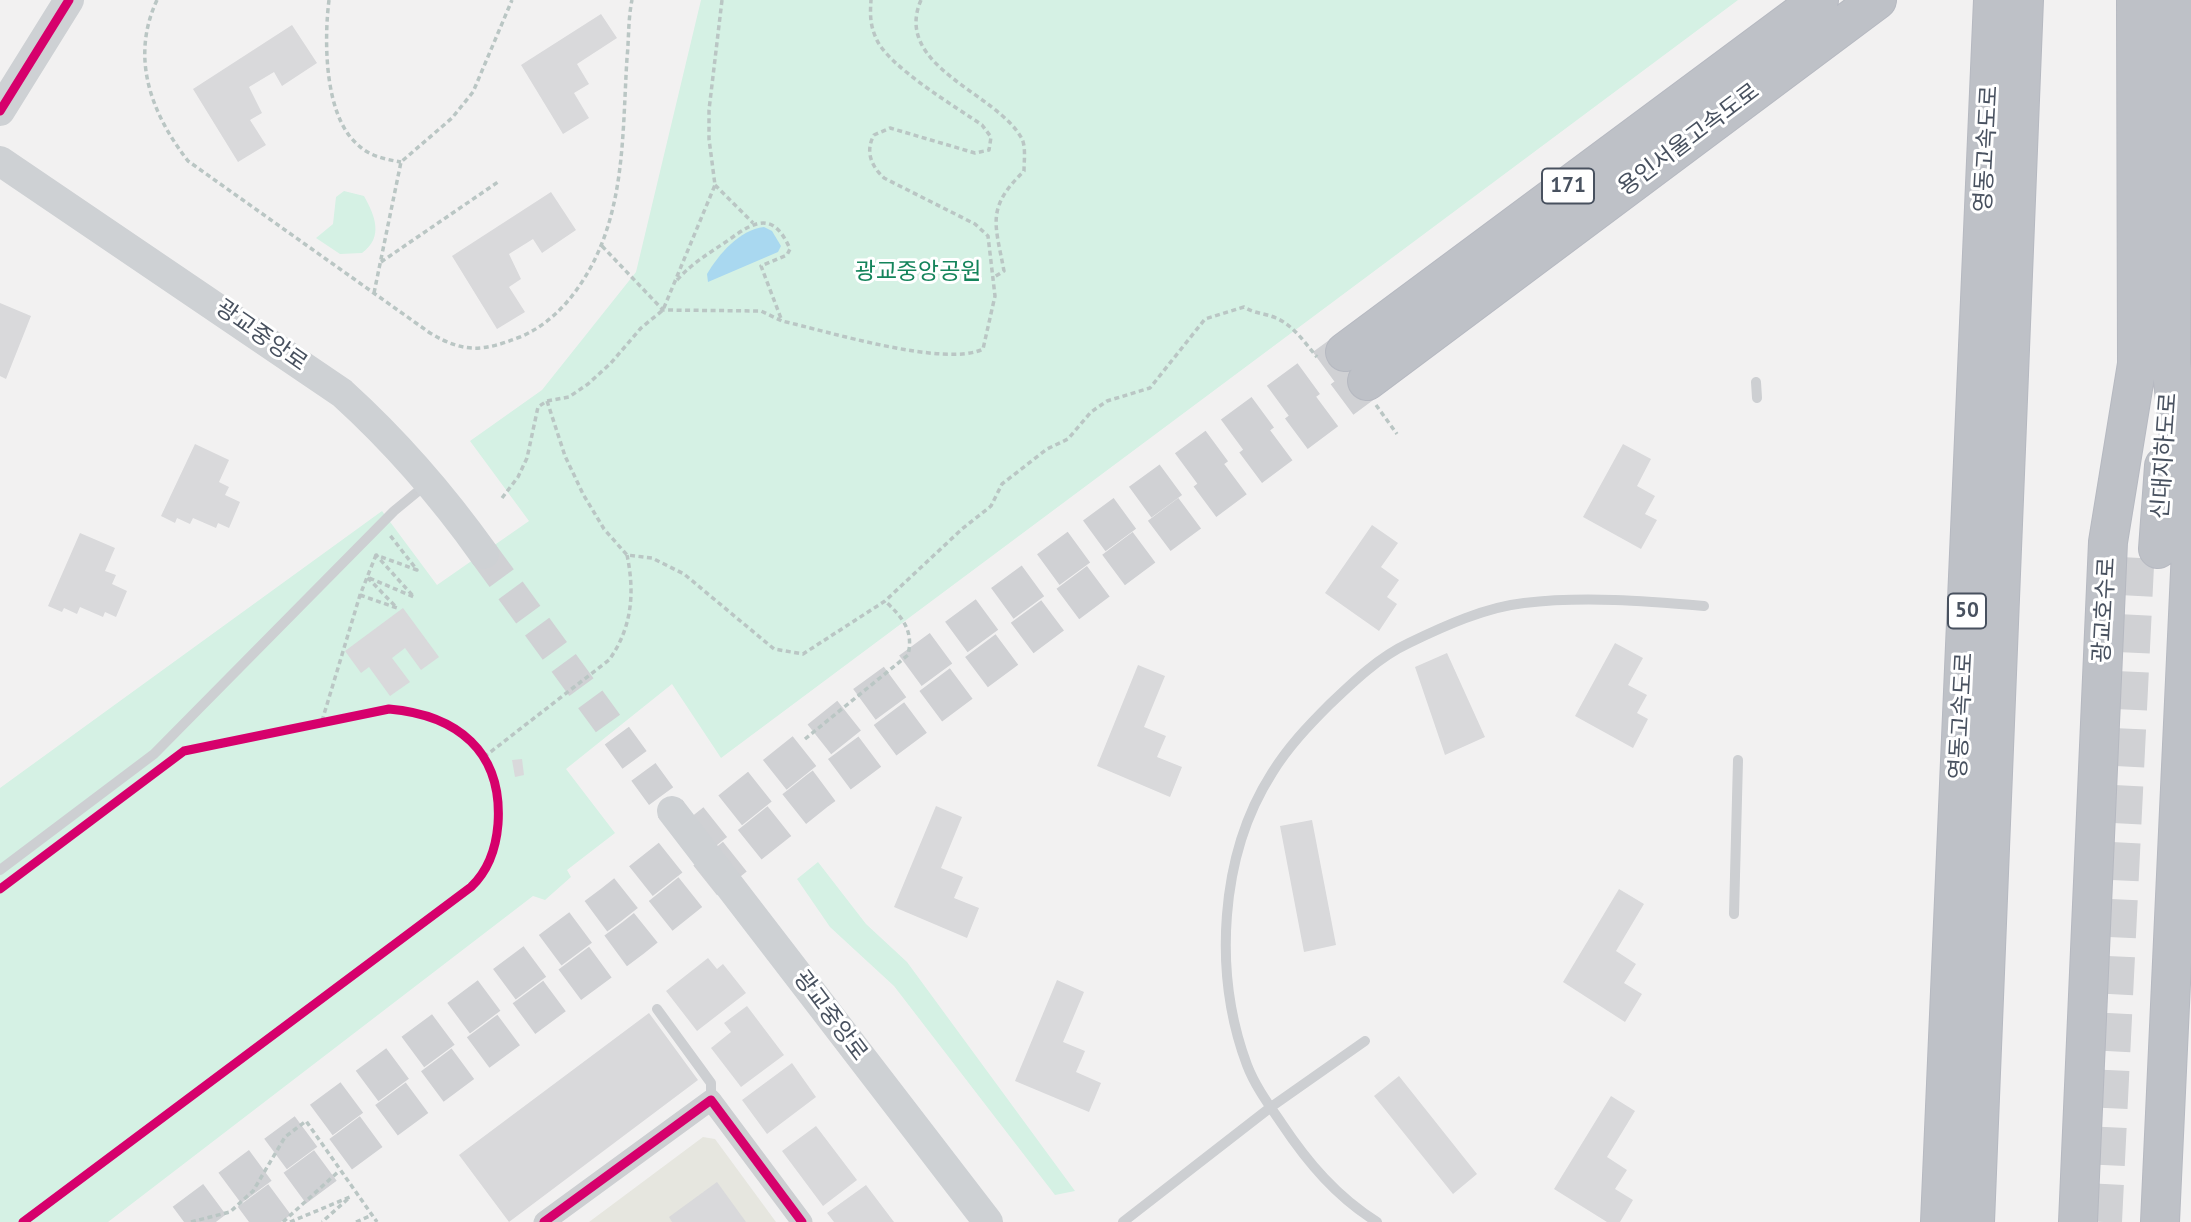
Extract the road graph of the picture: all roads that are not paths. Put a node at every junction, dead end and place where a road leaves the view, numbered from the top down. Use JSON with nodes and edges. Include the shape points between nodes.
{"nodes":[{"id":1,"x":69,"y":0,"type":"edge"},
{"id":2,"x":1877,"y":0,"type":"edge"},
{"id":3,"x":1993,"y":0,"type":"edge"},
{"id":4,"x":2024,"y":0,"type":"edge"},
{"id":5,"x":2114,"y":0,"type":"edge"},
{"id":6,"x":2136,"y":0,"type":"edge"},
{"id":7,"x":2174,"y":0,"type":"edge"},
{"id":8,"x":1807,"y":24,"type":"edge"},
{"id":9,"x":0,"y":111,"type":"edge"},
{"id":10,"x":0,"y":161,"type":"edge"},
{"id":11,"x":2135,"y":192,"type":"junction"},
{"id":12,"x":2154,"y":363,"type":"junction"},
{"id":13,"x":1352,"y":374,"type":"tunnel mouth"},
{"id":14,"x":1756,"y":383,"type":"dead end"},
{"id":15,"x":1757,"y":398,"type":"dead end"},
{"id":16,"x":430,"y":482,"type":"junction"},
{"id":17,"x":2147,"y":547,"type":"tunnel mouth"},
{"id":18,"x":484,"y":554,"type":"tunnel mouth"},
{"id":19,"x":1704,"y":606,"type":"dead end"},
{"id":20,"x":1738,"y":760,"type":"dead end"},
{"id":21,"x":672,"y":811,"type":"tunnel mouth"},
{"id":22,"x":0,"y":870,"type":"edge"},
{"id":23,"x":1734,"y":914,"type":"dead end"},
{"id":24,"x":657,"y":1009,"type":"dead end"},
{"id":25,"x":1366,"y":1041,"type":"dead end"},
{"id":26,"x":711,"y":1100,"type":"junction"},
{"id":27,"x":1270,"y":1107,"type":"junction"},
{"id":28,"x":544,"y":1222,"type":"edge"},
{"id":29,"x":803,"y":1222,"type":"edge"},
{"id":30,"x":988,"y":1222,"type":"edge"},
{"id":31,"x":1123,"y":1222,"type":"edge"},
{"id":32,"x":1377,"y":1222,"type":"edge"},
{"id":33,"x":1940,"y":1222,"type":"edge"},
{"id":34,"x":1975,"y":1222,"type":"edge"},
{"id":35,"x":2078,"y":1222,"type":"edge"},
{"id":36,"x":2160,"y":1222,"type":"edge"}],
"edges":[{"from":1,"to":9,"type":"main road"},
{"from":2,"to":8,"type":"highway","name":"용인서울고속도로","number":"171"},
{"from":3,"to":33,"type":"highway","name":"영동고속도로","number":"50"},
{"from":4,"to":34,"type":"highway","name":"영동고속도로","number":"50"},
{"from":5,"to":11,"type":"highway","via":[[2118,123]]},
{"from":6,"to":11,"type":"highway","name":"광교호수로"},
{"from":7,"to":12,"type":"highway","name":"광교호수로"},
{"from":8,"to":13,"type":"highway","name":"용인서울고속도로","number":"171"},
{"from":10,"to":16,"type":"main road","name":"광교중앙로","via":[[342,393]]},
{"from":11,"to":12,"type":"highway","name":"광교호수로"},
{"from":12,"to":17,"type":"highway","name":"신대지하도로"},
{"from":12,"to":35,"type":"highway","name":"광교호수로","via":[[2108,542]]},
{"from":12,"to":36,"type":"highway","name":"광교호수로","via":[[2191,550]]},
{"from":14,"to":15,"type":"lane"},
{"from":16,"to":18,"type":"main road","name":"광교중앙로"},
{"from":16,"to":22,"type":"lane","via":[[394,511],[154,754]]},
{"from":19,"to":27,"type":"lane","via":[[1591,600],[1522,603],[1464,620],[1407,643],[1368,668],[1291,745],[1270,775],[1245,833],[1226,927],[1233,1017],[1248,1067]]},
{"from":20,"to":23,"type":"lane"},
{"from":21,"to":30,"type":"main road","name":"광교중앙로"},
{"from":24,"to":26,"type":"lane","via":[[711,1083]]},
{"from":25,"to":27,"type":"lane"},
{"from":26,"to":28,"type":"street"},
{"from":26,"to":29,"type":"street"},
{"from":27,"to":31,"type":"lane"},
{"from":27,"to":32,"type":"lane","via":[[1321,1177]]}]}
